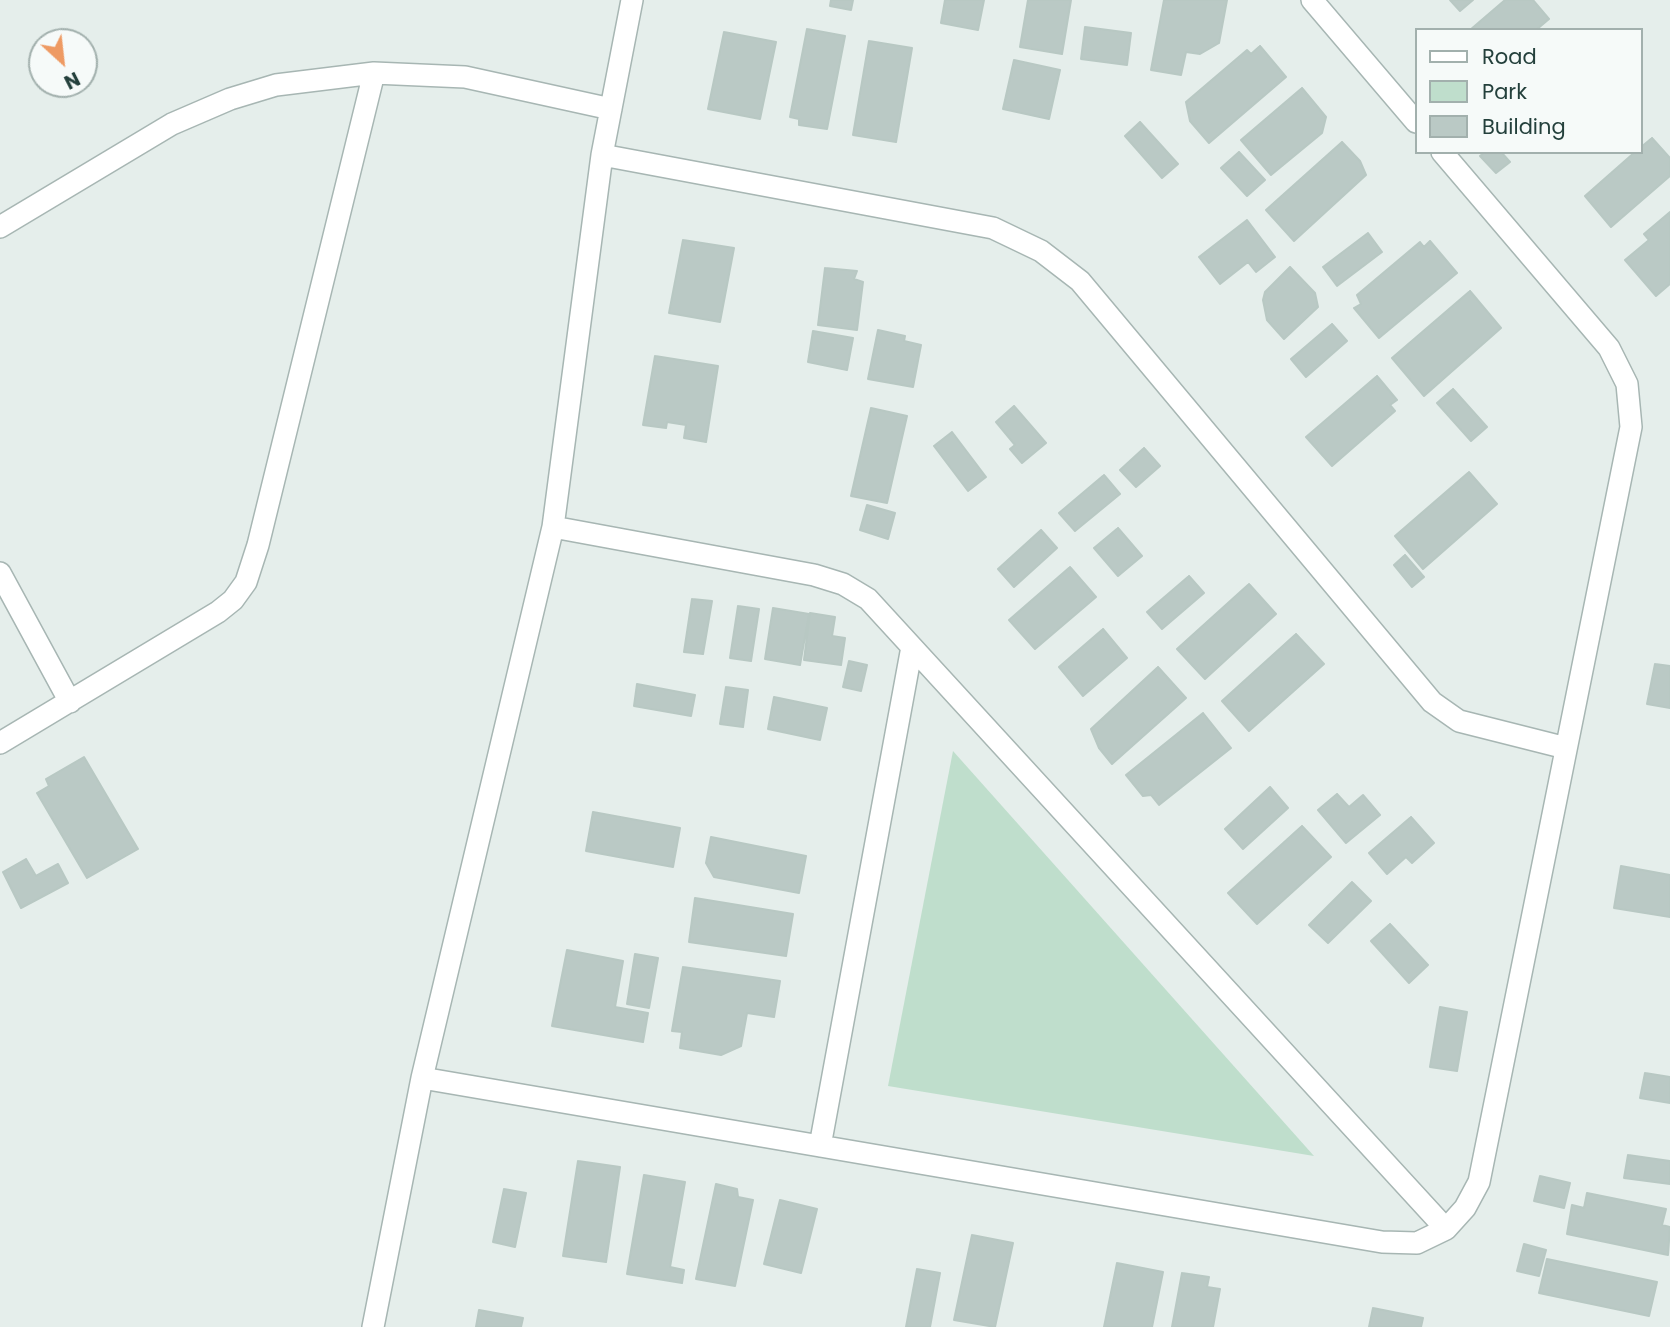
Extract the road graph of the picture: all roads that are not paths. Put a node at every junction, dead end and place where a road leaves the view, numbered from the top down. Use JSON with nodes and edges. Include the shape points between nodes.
{"nodes":[{"id":1,"x":632,"y":0,"type":"edge"},
{"id":2,"x":1312,"y":0,"type":"edge"},
{"id":3,"x":374,"y":73,"type":"junction"},
{"id":4,"x":611,"y":109,"type":"junction"},
{"id":5,"x":1414,"y":120,"type":"edge"},
{"id":6,"x":1445,"y":154,"type":"edge"},
{"id":7,"x":601,"y":155,"type":"junction"},
{"id":8,"x":0,"y":227,"type":"edge"},
{"id":9,"x":553,"y":527,"type":"junction"},
{"id":10,"x":0,"y":573,"type":"edge"},
{"id":11,"x":912,"y":647,"type":"junction"},
{"id":12,"x":70,"y":702,"type":"junction"},
{"id":13,"x":0,"y":743,"type":"edge"},
{"id":14,"x":1566,"y":748,"type":"junction"},
{"id":15,"x":422,"y":1078,"type":"junction"},
{"id":16,"x":820,"y":1146,"type":"junction"},
{"id":17,"x":1447,"y":1229,"type":"junction"},
{"id":18,"x":373,"y":1327,"type":"edge"}],
"edges":[{"from":1,"to":4,"type":"street"},
{"from":2,"to":5,"type":"street"},
{"from":3,"to":4,"type":"street","via":[[465,77]]},
{"from":3,"to":8,"type":"street","via":[[276,85],[230,99],[172,124]]},
{"from":3,"to":12,"type":"street","via":[[246,582],[218,612]]},
{"from":4,"to":7,"type":"street"},
{"from":6,"to":14,"type":"street","via":[[1609,348],[1627,384],[1631,426]]},
{"from":7,"to":9,"type":"street"},
{"from":7,"to":14,"type":"street","via":[[993,228],[1041,251],[1080,281],[1432,702],[1459,721]]},
{"from":9,"to":11,"type":"street","via":[[843,584],[868,599]]},
{"from":9,"to":15,"type":"street"},
{"from":10,"to":12,"type":"street"},
{"from":11,"to":16,"type":"street"},
{"from":11,"to":17,"type":"street"},
{"from":12,"to":13,"type":"street"},
{"from":14,"to":17,"type":"street","via":[[1479,1182]]},
{"from":15,"to":16,"type":"street"},
{"from":15,"to":18,"type":"street"},
{"from":16,"to":17,"type":"street","via":[[1382,1242],[1417,1243]]}]}
